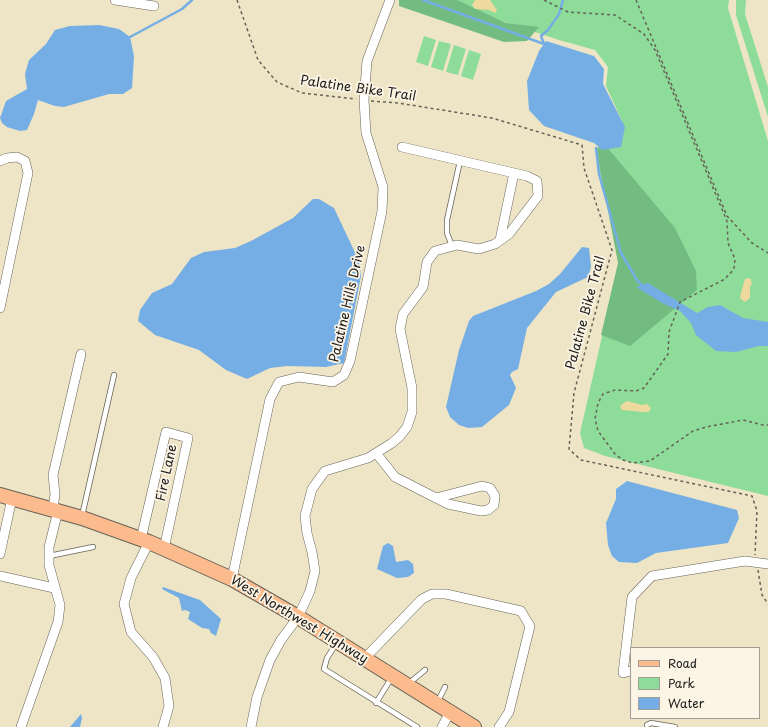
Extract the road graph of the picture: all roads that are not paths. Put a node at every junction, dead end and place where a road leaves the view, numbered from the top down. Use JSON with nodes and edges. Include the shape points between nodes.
{"nodes":[{"id":1,"x":115,"y":0,"type":"edge"},
{"id":2,"x":390,"y":0,"type":"edge"},
{"id":3,"x":154,"y":6,"type":"dead end"},
{"id":4,"x":402,"y":147,"type":"dead end"},
{"id":5,"x":0,"y":161,"type":"edge"},
{"id":6,"x":460,"y":161,"type":"junction"},
{"id":7,"x":514,"y":173,"type":"junction"},
{"id":8,"x":500,"y":240,"type":"junction"},
{"id":9,"x":452,"y":246,"type":"junction"},
{"id":10,"x":0,"y":308,"type":"edge"},
{"id":11,"x":81,"y":354,"type":"dead end"},
{"id":12,"x":114,"y":375,"type":"dead end"},
{"id":13,"x":376,"y":453,"type":"junction"},
{"id":14,"x":6,"y":497,"type":"edge"},
{"id":15,"x":436,"y":498,"type":"junction"},
{"id":16,"x":55,"y":510,"type":"junction"},
{"id":17,"x":82,"y":518,"type":"junction"},
{"id":18,"x":145,"y":541,"type":"junction"},
{"id":19,"x":94,"y":547,"type":"dead end"},
{"id":20,"x":164,"y":549,"type":"junction"},
{"id":21,"x":0,"y":554,"type":"edge"},
{"id":22,"x":49,"y":556,"type":"junction"},
{"id":23,"x":768,"y":564,"type":"edge"},
{"id":24,"x":0,"y":576,"type":"edge"},
{"id":25,"x":232,"y":579,"type":"junction"},
{"id":26,"x":54,"y":588,"type":"junction"},
{"id":27,"x":298,"y":617,"type":"junction"},
{"id":28,"x":337,"y":643,"type":"junction"},
{"id":29,"x":364,"y":659,"type":"junction"},
{"id":30,"x":425,"y":670,"type":"dead end"},
{"id":31,"x":627,"y":672,"type":"edge"},
{"id":32,"x":393,"y":677,"type":"junction"},
{"id":33,"x":406,"y":685,"type":"junction"},
{"id":34,"x":446,"y":687,"type":"dead end"},
{"id":35,"x":376,"y":703,"type":"junction"},
{"id":36,"x":436,"y":704,"type":"junction"},
{"id":37,"x":450,"y":712,"type":"junction"},
{"id":38,"x":647,"y":725,"type":"dead end"},
{"id":39,"x":471,"y":726,"type":"edge"},
{"id":40,"x":21,"y":727,"type":"edge"},
{"id":41,"x":163,"y":727,"type":"edge"},
{"id":42,"x":250,"y":727,"type":"edge"},
{"id":43,"x":417,"y":727,"type":"edge"},
{"id":44,"x":442,"y":727,"type":"edge"},
{"id":45,"x":499,"y":727,"type":"edge"},
{"id":46,"x":674,"y":727,"type":"edge"}],
"edges":[{"from":1,"to":3,"type":"street"},
{"from":2,"to":25,"type":"street","name":"Palatine Hills Drive","via":[[367,61],[364,100],[366,133],[383,187],[382,211],[350,361],[344,375],[333,382],[299,377],[279,382],[270,399]]},
{"from":4,"to":6,"type":"street"},
{"from":5,"to":10,"type":"street","via":[[17,158],[25,161],[28,173]]},
{"from":6,"to":7,"type":"street"},
{"from":6,"to":9,"type":"lane","via":[[447,220],[447,233]]},
{"from":7,"to":8,"type":"street"},
{"from":7,"to":8,"type":"street","via":[[537,181],[538,196],[509,234]]},
{"from":8,"to":9,"type":"street","via":[[479,249]]},
{"from":9,"to":13,"type":"street","via":[[435,250],[427,262],[422,287],[403,314],[400,329],[412,388],[412,412],[407,427],[400,436]]},
{"from":11,"to":16,"type":"street","via":[[53,475]]},
{"from":12,"to":17,"type":"lane"},
{"from":13,"to":15,"type":"street","via":[[395,477]]},
{"from":13,"to":27,"type":"street","via":[[368,458],[325,471],[312,489],[305,516],[315,571],[310,591]]},
{"from":14,"to":16,"type":"main road","name":"West Northwest Highway"},
{"from":14,"to":21,"type":"street"},
{"from":15,"to":15,"type":"street","via":[[482,486],[490,488],[495,496],[494,505],[488,510],[481,511],[448,504]]},
{"from":16,"to":17,"type":"main road","name":"West Northwest Highway"},
{"from":16,"to":22,"type":"street"},
{"from":17,"to":18,"type":"main road","name":"West Northwest Highway"},
{"from":18,"to":20,"type":"main road","name":"West Northwest Highway"},
{"from":18,"to":20,"type":"street","name":"Fire Lane","via":[[166,432],[188,438]]},
{"from":18,"to":41,"type":"street","via":[[124,604],[131,632],[152,657],[165,678],[169,706]]},
{"from":19,"to":22,"type":"lane"},
{"from":20,"to":25,"type":"main road","name":"West Northwest Highway"},
{"from":22,"to":26,"type":"street"},
{"from":23,"to":31,"type":"street","via":[[745,562],[652,576],[632,597]]},
{"from":24,"to":26,"type":"street"},
{"from":25,"to":27,"type":"main road","name":"West Northwest Highway"},
{"from":26,"to":40,"type":"street","via":[[60,605],[58,622]]},
{"from":27,"to":28,"type":"main road","name":"West Northwest Highway"},
{"from":27,"to":42,"type":"street","via":[[270,660]]},
{"from":28,"to":29,"type":"main road","name":"West Northwest Highway"},
{"from":28,"to":35,"type":"lane","via":[[327,658],[324,669]]},
{"from":29,"to":32,"type":"main road","name":"West Northwest Highway"},
{"from":29,"to":45,"type":"street","via":[[422,599],[432,594],[446,594],[521,611],[530,626],[509,712]]},
{"from":30,"to":33,"type":"lane"},
{"from":32,"to":33,"type":"main road","name":"West Northwest Highway"},
{"from":32,"to":35,"type":"lane"},
{"from":33,"to":36,"type":"main road","name":"West Northwest Highway"},
{"from":34,"to":36,"type":"lane"},
{"from":35,"to":43,"type":"lane"},
{"from":36,"to":37,"type":"main road","name":"West Northwest Highway"},
{"from":37,"to":39,"type":"main road","name":"West Northwest Highway"},
{"from":37,"to":44,"type":"street"},
{"from":38,"to":46,"type":"lane","via":[[651,722]]}]}
